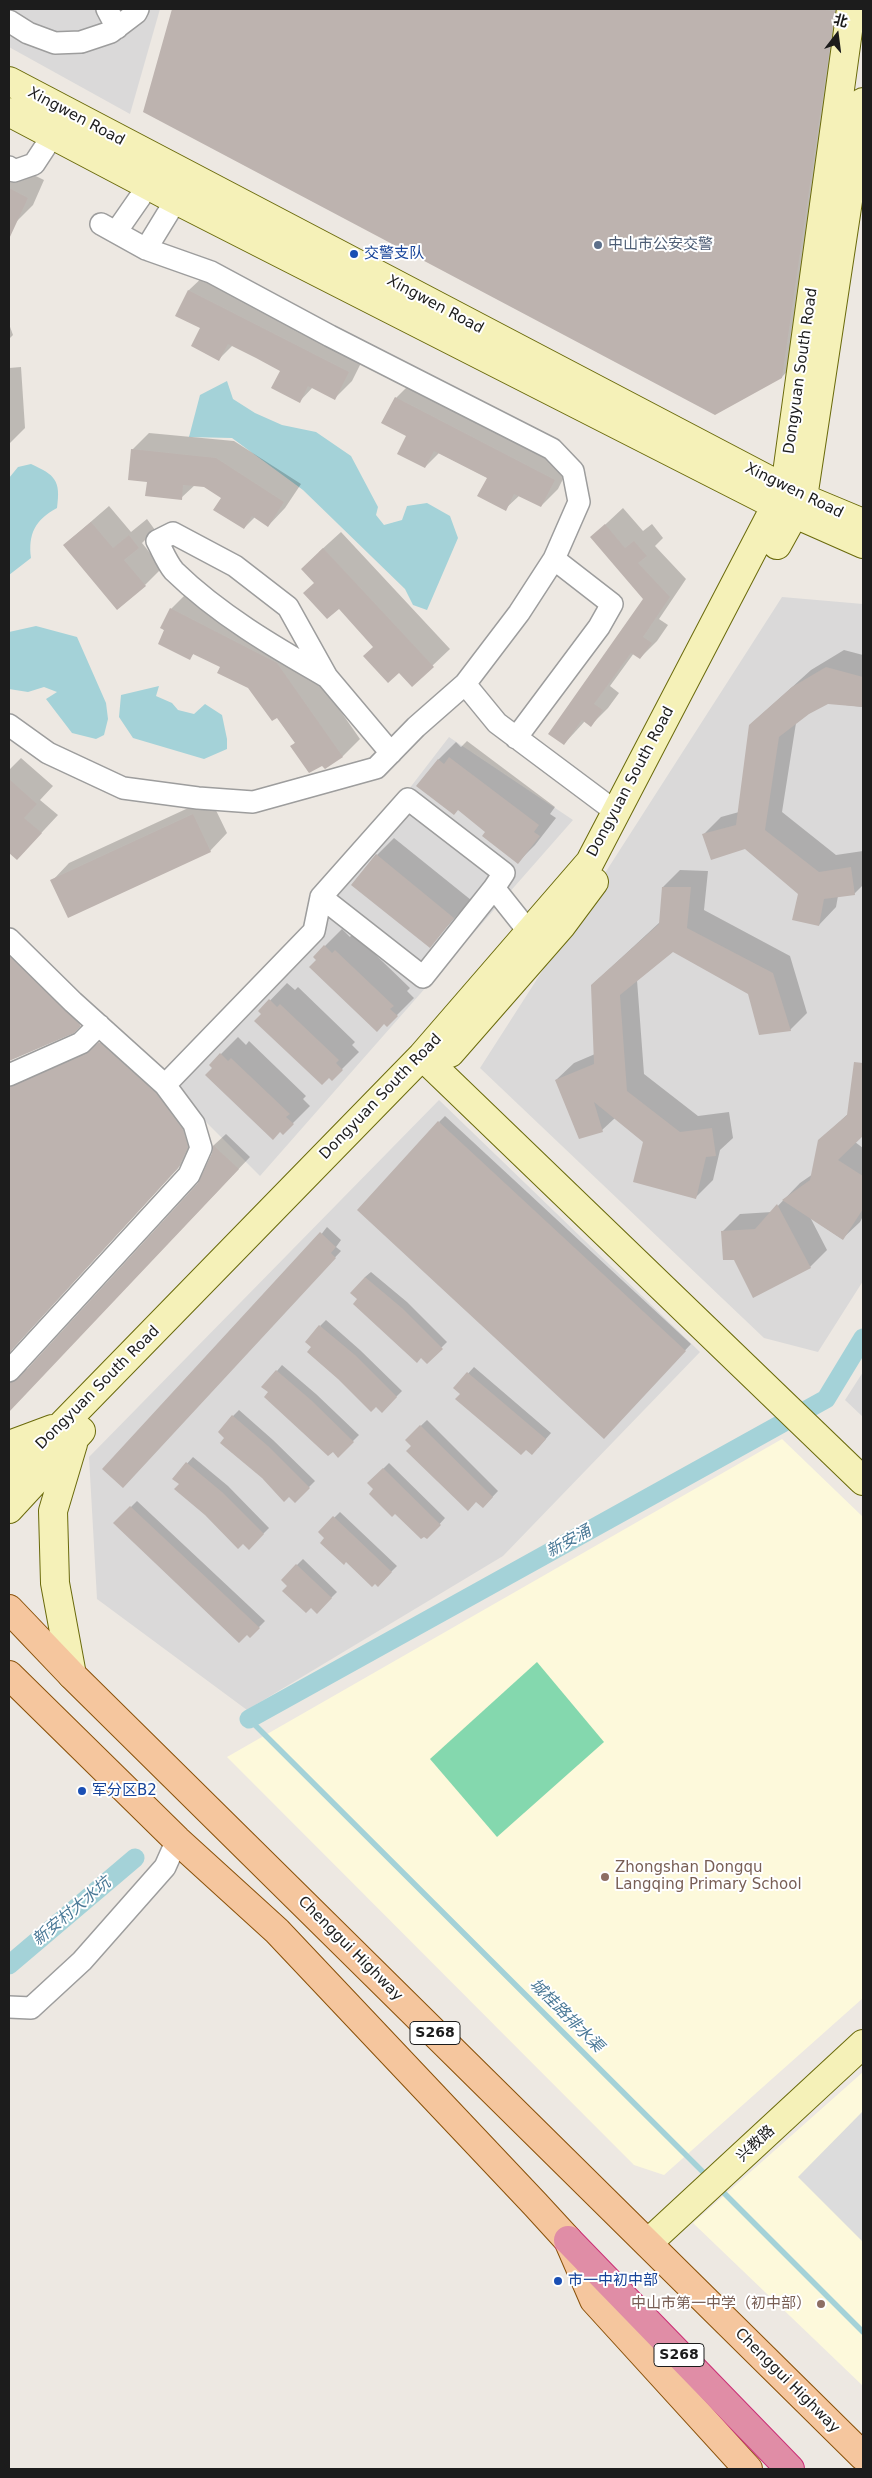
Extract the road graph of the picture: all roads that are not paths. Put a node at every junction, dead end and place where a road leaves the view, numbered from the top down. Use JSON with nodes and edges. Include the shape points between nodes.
{"nodes":[{"id":1,"x":107,"y":9,"type":"edge"},
{"id":2,"x":138,"y":9,"type":"edge"},
{"id":3,"x":851,"y":9,"type":"edge"},
{"id":4,"x":9,"y":21,"type":"edge"},
{"id":5,"x":117,"y":28,"type":"junction"},
{"id":6,"x":9,"y":81,"type":"edge"},
{"id":7,"x":863,"y":102,"type":"edge"},
{"id":8,"x":9,"y":112,"type":"edge"},
{"id":9,"x":53,"y":135,"type":"junction"},
{"id":10,"x":9,"y":168,"type":"edge"},
{"id":11,"x":148,"y":186,"type":"junction"},
{"id":12,"x":856,"y":195,"type":"edge"},
{"id":13,"x":176,"y":200,"type":"junction"},
{"id":14,"x":146,"y":249,"type":"junction"},
{"id":15,"x":790,"y":501,"type":"junction"},
{"id":16,"x":863,"y":523,"type":"edge"},
{"id":17,"x":863,"y":544,"type":"edge"},
{"id":18,"x":554,"y":559,"type":"junction"},
{"id":19,"x":328,"y":677,"type":"junction"},
{"id":20,"x":464,"y":684,"type":"junction"},
{"id":21,"x":9,"y":725,"type":"edge"},
{"id":22,"x":516,"y":738,"type":"junction"},
{"id":23,"x":391,"y":753,"type":"junction"},
{"id":24,"x":616,"y":812,"type":"junction"},
{"id":25,"x":494,"y":888,"type":"junction"},
{"id":26,"x":321,"y":897,"type":"junction"},
{"id":27,"x":529,"y":932,"type":"junction"},
{"id":28,"x":9,"y":939,"type":"edge"},
{"id":29,"x":99,"y":1025,"type":"junction"},
{"id":30,"x":429,"y":1063,"type":"junction"},
{"id":31,"x":9,"y":1075,"type":"edge"},
{"id":32,"x":165,"y":1085,"type":"junction"},
{"id":33,"x":9,"y":1371,"type":"edge"},
{"id":34,"x":69,"y":1431,"type":"junction"},
{"id":35,"x":9,"y":1445,"type":"edge"},
{"id":36,"x":9,"y":1476,"type":"edge"},
{"id":37,"x":863,"y":1481,"type":"edge"},
{"id":38,"x":9,"y":1509,"type":"edge"},
{"id":39,"x":9,"y":1609,"type":"edge"},
{"id":40,"x":9,"y":1675,"type":"edge"},
{"id":41,"x":72,"y":1675,"type":"junction"},
{"id":42,"x":9,"y":1691,"type":"edge"},
{"id":43,"x":45,"y":1711,"type":"junction"},
{"id":44,"x":177,"y":1840,"type":"junction"},
{"id":45,"x":9,"y":2007,"type":"edge"},
{"id":46,"x":863,"y":2044,"type":"edge"},
{"id":47,"x":568,"y":2240,"type":"junction"},
{"id":48,"x":648,"y":2243,"type":"junction"},
{"id":49,"x":863,"y":2456,"type":"edge"},
{"id":50,"x":748,"y":2469,"type":"edge"},
{"id":51,"x":790,"y":2469,"type":"edge"}],
"edges":[{"from":1,"to":5,"type":"street"},
{"from":2,"to":5,"type":"street"},
{"from":3,"to":15,"type":"street","name":"Dongyuan South Road"},
{"from":4,"to":5,"type":"street","via":[[28,33],[55,43],[82,42]]},
{"from":6,"to":15,"type":"street","name":"Xingwen Road"},
{"from":7,"to":12,"type":"street","name":"Dongyuan South Road"},
{"from":8,"to":9,"type":"street","name":"Xingwen Road"},
{"from":9,"to":10,"type":"street","via":[[34,164],[14,171]]},
{"from":9,"to":11,"type":"street","name":"Xingwen Road"},
{"from":11,"to":13,"type":"street","name":"Xingwen Road"},
{"from":11,"to":14,"type":"street","via":[[108,228]]},
{"from":12,"to":15,"type":"street","name":"Dongyuan South Road"},
{"from":13,"to":14,"type":"street"},
{"from":13,"to":15,"type":"street","name":"Xingwen Road"},
{"from":14,"to":18,"type":"street","via":[[211,272],[552,449],[572,471],[579,502]]},
{"from":15,"to":16,"type":"street","name":"Xingwen Road"},
{"from":15,"to":17,"type":"street","name":"Xingwen Road"},
{"from":15,"to":24,"type":"street","name":"Dongyuan South Road"},
{"from":15,"to":30,"type":"street","name":"Dongyuan South Road","via":[[604,869],[562,925]]},
{"from":18,"to":20,"type":"street","via":[[520,613]]},
{"from":18,"to":22,"type":"street","via":[[612,604],[599,627]]},
{"from":19,"to":19,"type":"street","via":[[288,607],[235,566],[173,533],[157,541],[172,569],[216,605],[272,646]]},
{"from":19,"to":23,"type":"street"},
{"from":20,"to":22,"type":"street","via":[[498,723]]},
{"from":20,"to":23,"type":"street"},
{"from":21,"to":23,"type":"street","via":[[48,753],[123,788],[252,802],[376,768]]},
{"from":22,"to":24,"type":"street"},
{"from":24,"to":27,"type":"street","name":"Dongyuan South Road","via":[[590,862]]},
{"from":25,"to":26,"type":"street","via":[[423,977]]},
{"from":25,"to":26,"type":"street","via":[[504,873],[408,799]]},
{"from":25,"to":27,"type":"street"},
{"from":26,"to":32,"type":"street","via":[[314,931]]},
{"from":27,"to":30,"type":"street","name":"Dongyuan South Road"},
{"from":28,"to":29,"type":"street"},
{"from":29,"to":31,"type":"street","via":[[81,1043]]},
{"from":29,"to":32,"type":"street"},
{"from":30,"to":34,"type":"street","name":"Dongyuan South Road"},
{"from":30,"to":37,"type":"street"},
{"from":32,"to":33,"type":"street","via":[[194,1124],[201,1148],[189,1174]]},
{"from":34,"to":35,"type":"street"},
{"from":34,"to":36,"type":"street","name":"Dongyuan South Road"},
{"from":34,"to":38,"type":"street","name":"Dongyuan South Road"},
{"from":34,"to":41,"type":"street","via":[[53,1511],[55,1583]]},
{"from":39,"to":41,"type":"main road","name":"Chenggui Highway","number":"S268"},
{"from":40,"to":43,"type":"main road","number":"S268"},
{"from":41,"to":48,"type":"main road","name":"Chenggui Highway","number":"S268"},
{"from":42,"to":43,"type":"street"},
{"from":43,"to":44,"type":"main road","number":"S268"},
{"from":44,"to":45,"type":"street","via":[[165,1867],[82,1961],[31,2008]]},
{"from":44,"to":47,"type":"main road","number":"S268","via":[[277,1931]]},
{"from":46,"to":48,"type":"street","name":"兴教路"},
{"from":47,"to":50,"type":"main road","number":"S268","via":[[594,2300]]},
{"from":47,"to":51,"type":"highway","number":"S268"},
{"from":48,"to":49,"type":"main road","name":"Chenggui Highway","number":"S268"}]}
